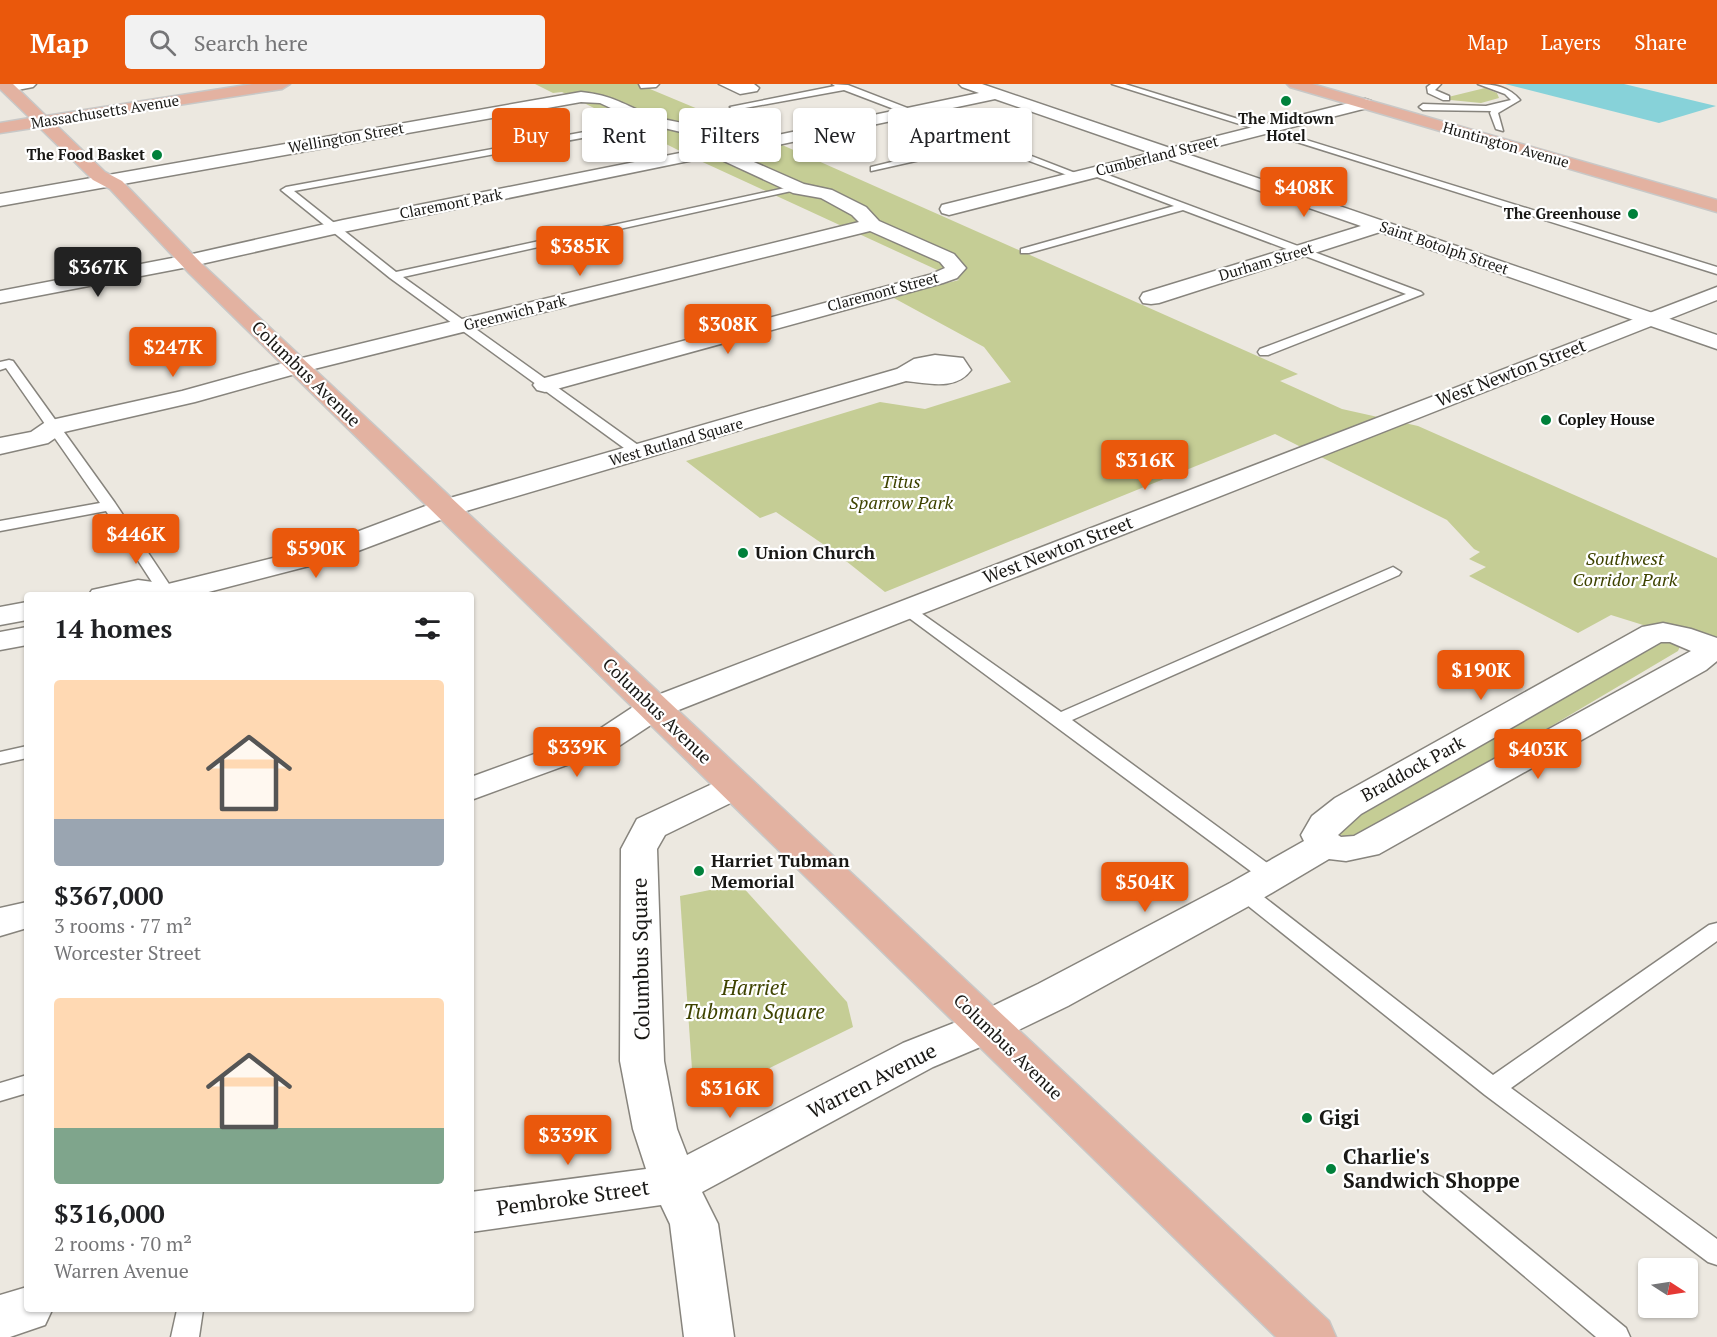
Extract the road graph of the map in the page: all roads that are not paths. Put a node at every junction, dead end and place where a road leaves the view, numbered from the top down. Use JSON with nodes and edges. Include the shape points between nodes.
{"nodes":[{"id":1,"x":28,"y":84,"type":"edge"},
{"id":2,"x":230,"y":84,"type":"edge"},
{"id":3,"x":282,"y":84,"type":"edge"},
{"id":4,"x":725,"y":84,"type":"edge"},
{"id":5,"x":743,"y":84,"type":"edge"},
{"id":6,"x":967,"y":84,"type":"edge"},
{"id":7,"x":1116,"y":84,"type":"edge"},
{"id":8,"x":1295,"y":84,"type":"edge"},
{"id":9,"x":1339,"y":84,"type":"edge"},
{"id":10,"x":1437,"y":84,"type":"edge"},
{"id":11,"x":1482,"y":84,"type":"edge"},
{"id":12,"x":6,"y":86,"type":"edge"},
{"id":13,"x":841,"y":86,"type":"edge"},
{"id":14,"x":997,"y":94,"type":"junction"},
{"id":15,"x":585,"y":97,"type":"joint"},
{"id":16,"x":1446,"y":98,"type":"dead end"},
{"id":17,"x":1365,"y":104,"type":"junction"},
{"id":18,"x":734,"y":107,"type":"dead end"},
{"id":19,"x":1423,"y":107,"type":"junction"},
{"id":20,"x":1500,"y":107,"type":"junction"},
{"id":21,"x":624,"y":108,"type":"edge"},
{"id":22,"x":898,"y":108,"type":"edge"},
{"id":23,"x":934,"y":108,"type":"edge"},
{"id":24,"x":39,"y":118,"type":"junction"},
{"id":25,"x":888,"y":118,"type":"edge"},
{"id":26,"x":0,"y":119,"type":"edge"},
{"id":27,"x":0,"y":128,"type":"edge"},
{"id":28,"x":1264,"y":129,"type":"junction"},
{"id":29,"x":1500,"y":129,"type":"junction"},
{"id":30,"x":582,"y":135,"type":"edge"},
{"id":31,"x":781,"y":139,"type":"edge"},
{"id":32,"x":1171,"y":153,"type":"junction"},
{"id":33,"x":1032,"y":157,"type":"edge"},
{"id":34,"x":679,"y":158,"type":"edge"},
{"id":35,"x":740,"y":162,"type":"edge"},
{"id":36,"x":903,"y":162,"type":"edge"},
{"id":37,"x":874,"y":169,"type":"dead end"},
{"id":38,"x":1085,"y":174,"type":"junction"},
{"id":39,"x":107,"y":181,"type":"junction"},
{"id":40,"x":796,"y":187,"type":"junction"},
{"id":41,"x":1717,"y":189,"type":"edge"},
{"id":42,"x":0,"y":200,"type":"edge"},
{"id":43,"x":1717,"y":206,"type":"edge"},
{"id":44,"x":1182,"y":207,"type":"junction"},
{"id":45,"x":949,"y":208,"type":"dead end"},
{"id":46,"x":872,"y":225,"type":"junction"},
{"id":47,"x":1380,"y":226,"type":"junction"},
{"id":48,"x":334,"y":228,"type":"junction"},
{"id":49,"x":1025,"y":251,"type":"dead end"},
{"id":50,"x":1302,"y":251,"type":"junction"},
{"id":51,"x":188,"y":261,"type":"junction"},
{"id":52,"x":1717,"y":271,"type":"edge"},
{"id":53,"x":394,"y":276,"type":"junction"},
{"id":54,"x":1717,"y":293,"type":"edge"},
{"id":55,"x":0,"y":297,"type":"edge"},
{"id":56,"x":1151,"y":298,"type":"dead end"},
{"id":57,"x":1652,"y":318,"type":"junction"},
{"id":58,"x":462,"y":326,"type":"junction"},
{"id":59,"x":1717,"y":342,"type":"edge"},
{"id":60,"x":1264,"y":352,"type":"dead end"},
{"id":61,"x":0,"y":354,"type":"edge"},
{"id":62,"x":5,"y":365,"type":"edge"},
{"id":63,"x":298,"y":366,"type":"junction"},
{"id":64,"x":905,"y":374,"type":"dead end"},
{"id":65,"x":545,"y":385,"type":"junction"},
{"id":66,"x":56,"y":426,"type":"junction"},
{"id":67,"x":0,"y":427,"type":"edge"},
{"id":68,"x":0,"y":446,"type":"edge"},
{"id":69,"x":640,"y":453,"type":"junction"},
{"id":70,"x":110,"y":506,"type":"junction"},
{"id":71,"x":446,"y":508,"type":"junction"},
{"id":72,"x":0,"y":526,"type":"edge"},
{"id":73,"x":1393,"y":572,"type":"dead end"},
{"id":74,"x":123,"y":592,"type":"edge"},
{"id":75,"x":153,"y":592,"type":"edge"},
{"id":76,"x":166,"y":592,"type":"edge"},
{"id":77,"x":179,"y":592,"type":"edge"},
{"id":78,"x":905,"y":609,"type":"junction"},
{"id":79,"x":24,"y":611,"type":"edge"},
{"id":80,"x":0,"y":616,"type":"edge"},
{"id":81,"x":24,"y":637,"type":"edge"},
{"id":82,"x":0,"y":641,"type":"edge"},
{"id":83,"x":1713,"y":647,"type":"edge"},
{"id":84,"x":654,"y":708,"type":"junction"},
{"id":85,"x":1059,"y":719,"type":"junction"},
{"id":86,"x":24,"y":753,"type":"edge"},
{"id":87,"x":0,"y":758,"type":"edge"},
{"id":88,"x":737,"y":786,"type":"junction"},
{"id":89,"x":474,"y":788,"type":"edge"},
{"id":90,"x":1325,"y":845,"type":"junction"},
{"id":91,"x":1258,"y":884,"type":"junction"},
{"id":92,"x":24,"y":916,"type":"edge"},
{"id":93,"x":0,"y":922,"type":"edge"},
{"id":94,"x":1717,"y":930,"type":"edge"},
{"id":95,"x":989,"y":1026,"type":"junction"},
{"id":96,"x":24,"y":1085,"type":"edge"},
{"id":97,"x":1494,"y":1088,"type":"junction"},
{"id":98,"x":0,"y":1092,"type":"edge"},
{"id":99,"x":675,"y":1184,"type":"junction"},
{"id":100,"x":1433,"y":1184,"type":"dead end"},
{"id":101,"x":474,"y":1212,"type":"edge"},
{"id":102,"x":1717,"y":1254,"type":"edge"},
{"id":103,"x":24,"y":1310,"type":"edge"},
{"id":104,"x":190,"y":1312,"type":"edge"},
{"id":105,"x":0,"y":1318,"type":"edge"},
{"id":106,"x":185,"y":1337,"type":"edge"},
{"id":107,"x":709,"y":1337,"type":"edge"},
{"id":108,"x":1311,"y":1337,"type":"edge"},
{"id":109,"x":1616,"y":1337,"type":"edge"}],
"edges":[{"from":1,"to":12,"type":"street"},
{"from":2,"to":24,"type":"main road","name":"Massachusetts Avenue"},
{"from":3,"to":24,"type":"main road","name":"Massachusetts Avenue"},
{"from":4,"to":5,"type":"street","via":[[740,90],[753,88]]},
{"from":6,"to":14,"type":"street","name":"Saint Botolph Street"},
{"from":7,"to":28,"type":"lane"},
{"from":8,"to":17,"type":"main road","name":"Huntington Avenue"},
{"from":9,"to":19,"type":"main road","name":"Huntington Avenue"},
{"from":10,"to":16,"type":"lane","via":[[1431,91]]},
{"from":11,"to":20,"type":"lane","via":[[1506,90],[1515,97],[1514,102]]},
{"from":12,"to":24,"type":"main road","name":"Columbus Avenue"},
{"from":13,"to":18,"type":"lane"},
{"from":13,"to":22,"type":"lane"},
{"from":14,"to":23,"type":"street"},
{"from":14,"to":32,"type":"street","name":"Saint Botolph Street"},
{"from":15,"to":21,"type":"street","name":"Claremont Street"},
{"from":15,"to":39,"type":"street","name":"Wellington Street"},
{"from":17,"to":28,"type":"street","name":"Cumberland Street"},
{"from":17,"to":43,"type":"main road","name":"Huntington Avenue"},
{"from":19,"to":20,"type":"lane"},
{"from":19,"to":29,"type":"main road","name":"Huntington Avenue"},
{"from":20,"to":29,"type":"lane","via":[[1494,113]]},
{"from":24,"to":26,"type":"main road","name":"Massachusetts Avenue"},
{"from":24,"to":27,"type":"main road","name":"Massachusetts Avenue"},
{"from":24,"to":39,"type":"main road","name":"Columbus Avenue"},
{"from":25,"to":31,"type":"street"},
{"from":28,"to":32,"type":"street","name":"Cumberland Street"},
{"from":28,"to":52,"type":"lane"},
{"from":29,"to":41,"type":"main road","name":"Huntington Avenue"},
{"from":30,"to":48,"type":"lane","via":[[286,190]]},
{"from":32,"to":38,"type":"street","name":"Cumberland Street"},
{"from":32,"to":47,"type":"street","name":"Saint Botolph Street"},
{"from":33,"to":38,"type":"lane"},
{"from":34,"to":48,"type":"street","name":"Claremont Park"},
{"from":35,"to":40,"type":"street","name":"Claremont Street"},
{"from":36,"to":37,"type":"lane"},
{"from":38,"to":44,"type":"lane"},
{"from":38,"to":45,"type":"street","name":"Cumberland Street"},
{"from":39,"to":42,"type":"street","name":"Wellington Street"},
{"from":39,"to":51,"type":"main road","name":"Columbus Avenue","via":[[116,185]]},
{"from":40,"to":46,"type":"street","name":"Claremont Street","via":[[842,202],[859,211]]},
{"from":40,"to":53,"type":"lane"},
{"from":44,"to":49,"type":"lane"},
{"from":44,"to":50,"type":"lane"},
{"from":46,"to":58,"type":"street","name":"Greenwich Park"},
{"from":46,"to":65,"type":"street","name":"Claremont Street","via":[[947,258],[956,268],[936,279]]},
{"from":47,"to":50,"type":"street","name":"Durham Street"},
{"from":47,"to":57,"type":"street","name":"Saint Botolph Street"},
{"from":48,"to":51,"type":"street","name":"Claremont Park"},
{"from":48,"to":53,"type":"lane"},
{"from":50,"to":56,"type":"street","name":"Durham Street"},
{"from":50,"to":60,"type":"lane","via":[[1417,294]]},
{"from":51,"to":55,"type":"street","name":"Claremont Park"},
{"from":51,"to":63,"type":"main road","name":"Columbus Avenue"},
{"from":53,"to":58,"type":"lane"},
{"from":54,"to":57,"type":"street","name":"West Newton Street"},
{"from":57,"to":59,"type":"street","name":"Saint Botolph Street"},
{"from":57,"to":78,"type":"street","name":"West Newton Street"},
{"from":58,"to":63,"type":"street","name":"Greenwich Park"},
{"from":58,"to":65,"type":"lane"},
{"from":61,"to":62,"type":"lane"},
{"from":62,"to":66,"type":"lane"},
{"from":63,"to":66,"type":"street","name":"Greenwich Park","via":[[186,397]]},
{"from":63,"to":71,"type":"main road","name":"Columbus Avenue"},
{"from":64,"to":69,"type":"street","name":"West Rutland Square"},
{"from":65,"to":69,"type":"lane"},
{"from":66,"to":67,"type":"street","via":[[34,422]]},
{"from":66,"to":68,"type":"street","via":[[39,438]]},
{"from":66,"to":70,"type":"lane"},
{"from":69,"to":71,"type":"street","name":"West Rutland Square"},
{"from":70,"to":72,"type":"lane"},
{"from":70,"to":76,"type":"lane"},
{"from":71,"to":77,"type":"street","name":"West Rutland Square","via":[[340,548]]},
{"from":71,"to":84,"type":"main road","name":"Columbus Avenue"},
{"from":73,"to":85,"type":"lane"},
{"from":74,"to":75,"type":"street"},
{"from":78,"to":84,"type":"street","name":"West Newton Street"},
{"from":78,"to":85,"type":"lane"},
{"from":79,"to":80,"type":"street"},
{"from":81,"to":82,"type":"street"},
{"from":83,"to":90,"type":"street","name":"Braddock Park","via":[[1695,663],[1366,845],[1343,850]]},
{"from":83,"to":90,"type":"street","name":"Braddock Park","via":[[1671,632],[1653,634],[1348,806],[1320,830]]},
{"from":84,"to":88,"type":"main road","name":"Columbus Avenue"},
{"from":84,"to":89,"type":"street","name":"West Newton Street","via":[[607,739]]},
{"from":85,"to":91,"type":"lane"},
{"from":86,"to":87,"type":"lane"},
{"from":88,"to":95,"type":"main road","name":"Columbus Avenue"},
{"from":88,"to":99,"type":"street","name":"Columbus Square","via":[[650,827],[639,849],[642,1061],[655,1129]]},
{"from":90,"to":91,"type":"street"},
{"from":91,"to":95,"type":"street"},
{"from":91,"to":97,"type":"lane"},
{"from":92,"to":93,"type":"street"},
{"from":94,"to":97,"type":"lane"},
{"from":95,"to":99,"type":"street","name":"Warren Avenue","via":[[918,1055]]},
{"from":95,"to":108,"type":"main road","name":"Columbus Avenue"},
{"from":96,"to":98,"type":"lane"},
{"from":97,"to":102,"type":"lane"},
{"from":99,"to":101,"type":"street","name":"Pembroke Street"},
{"from":99,"to":107,"type":"street","via":[[694,1224]]},
{"from":100,"to":109,"type":"lane"},
{"from":103,"to":105,"type":"street"},
{"from":104,"to":106,"type":"lane"}]}
